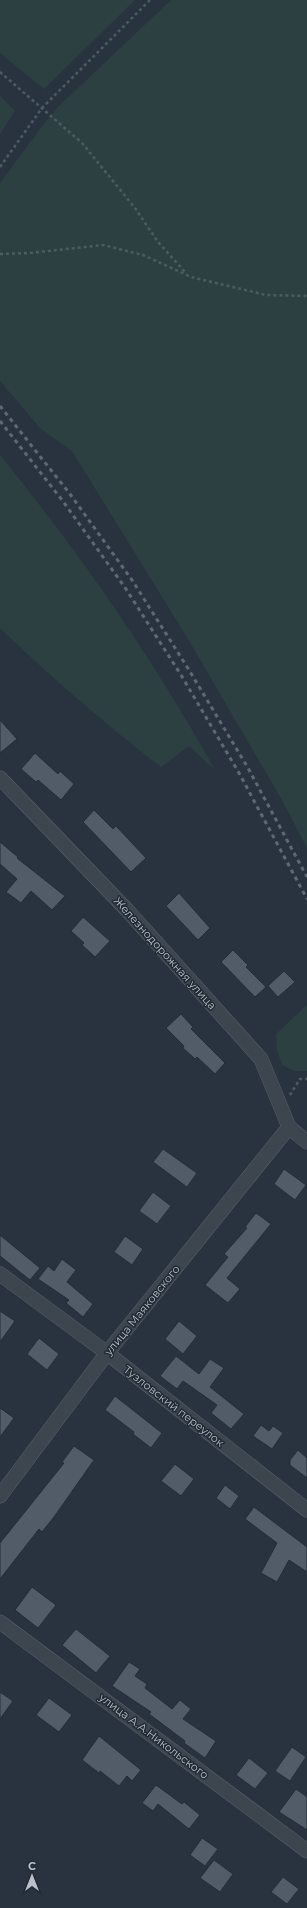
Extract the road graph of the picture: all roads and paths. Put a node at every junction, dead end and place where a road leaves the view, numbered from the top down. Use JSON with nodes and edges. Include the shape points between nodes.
{"nodes":[{"id":1,"x":150,"y":0,"type":"edge"},
{"id":2,"x":0,"y":72,"type":"edge"},
{"id":3,"x":42,"y":108,"type":"junction"},
{"id":4,"x":0,"y":167,"type":"edge"},
{"id":5,"x":0,"y":254,"type":"edge"},
{"id":6,"x":187,"y":275,"type":"junction"},
{"id":7,"x":307,"y":296,"type":"edge"},
{"id":8,"x":0,"y":778,"type":"edge"},
{"id":9,"x":307,"y":1079,"type":"edge"},
{"id":10,"x":280,"y":1104,"type":"junction"},
{"id":11,"x":289,"y":1127,"type":"junction"},
{"id":12,"x":307,"y":1142,"type":"edge"},
{"id":13,"x":0,"y":1274,"type":"edge"},
{"id":14,"x":107,"y":1353,"type":"junction"},
{"id":15,"x":0,"y":1496,"type":"edge"},
{"id":16,"x":307,"y":1510,"type":"edge"},
{"id":17,"x":0,"y":1622,"type":"edge"},
{"id":18,"x":307,"y":1851,"type":"edge"}],
"edges":[{"from":1,"to":3,"type":"path"},
{"from":2,"to":3,"type":"path"},
{"from":3,"to":4,"type":"path"},
{"from":3,"to":6,"type":"path","via":[[82,143],[135,208],[158,242]]},
{"from":5,"to":6,"type":"path","via":[[103,245],[143,255]]},
{"from":6,"to":7,"type":"path","via":[[266,295]]},
{"from":8,"to":10,"type":"street","name":"Железнодорожная улица","via":[[127,910],[261,1059]]},
{"from":9,"to":10,"type":"path","via":[[300,1079]]},
{"from":10,"to":11,"type":"street","name":"Железнодорожная улица"},
{"from":11,"to":12,"type":"street","name":"Железнодорожная улица"},
{"from":11,"to":14,"type":"street","name":"улица Маяковского"},
{"from":13,"to":14,"type":"street","name":"Тузловский переулок"},
{"from":14,"to":15,"type":"street","name":"улица Маяковского"},
{"from":14,"to":16,"type":"street","name":"Тузловский переулок"},
{"from":17,"to":18,"type":"street","name":"улица А.А.Никольского"}]}
